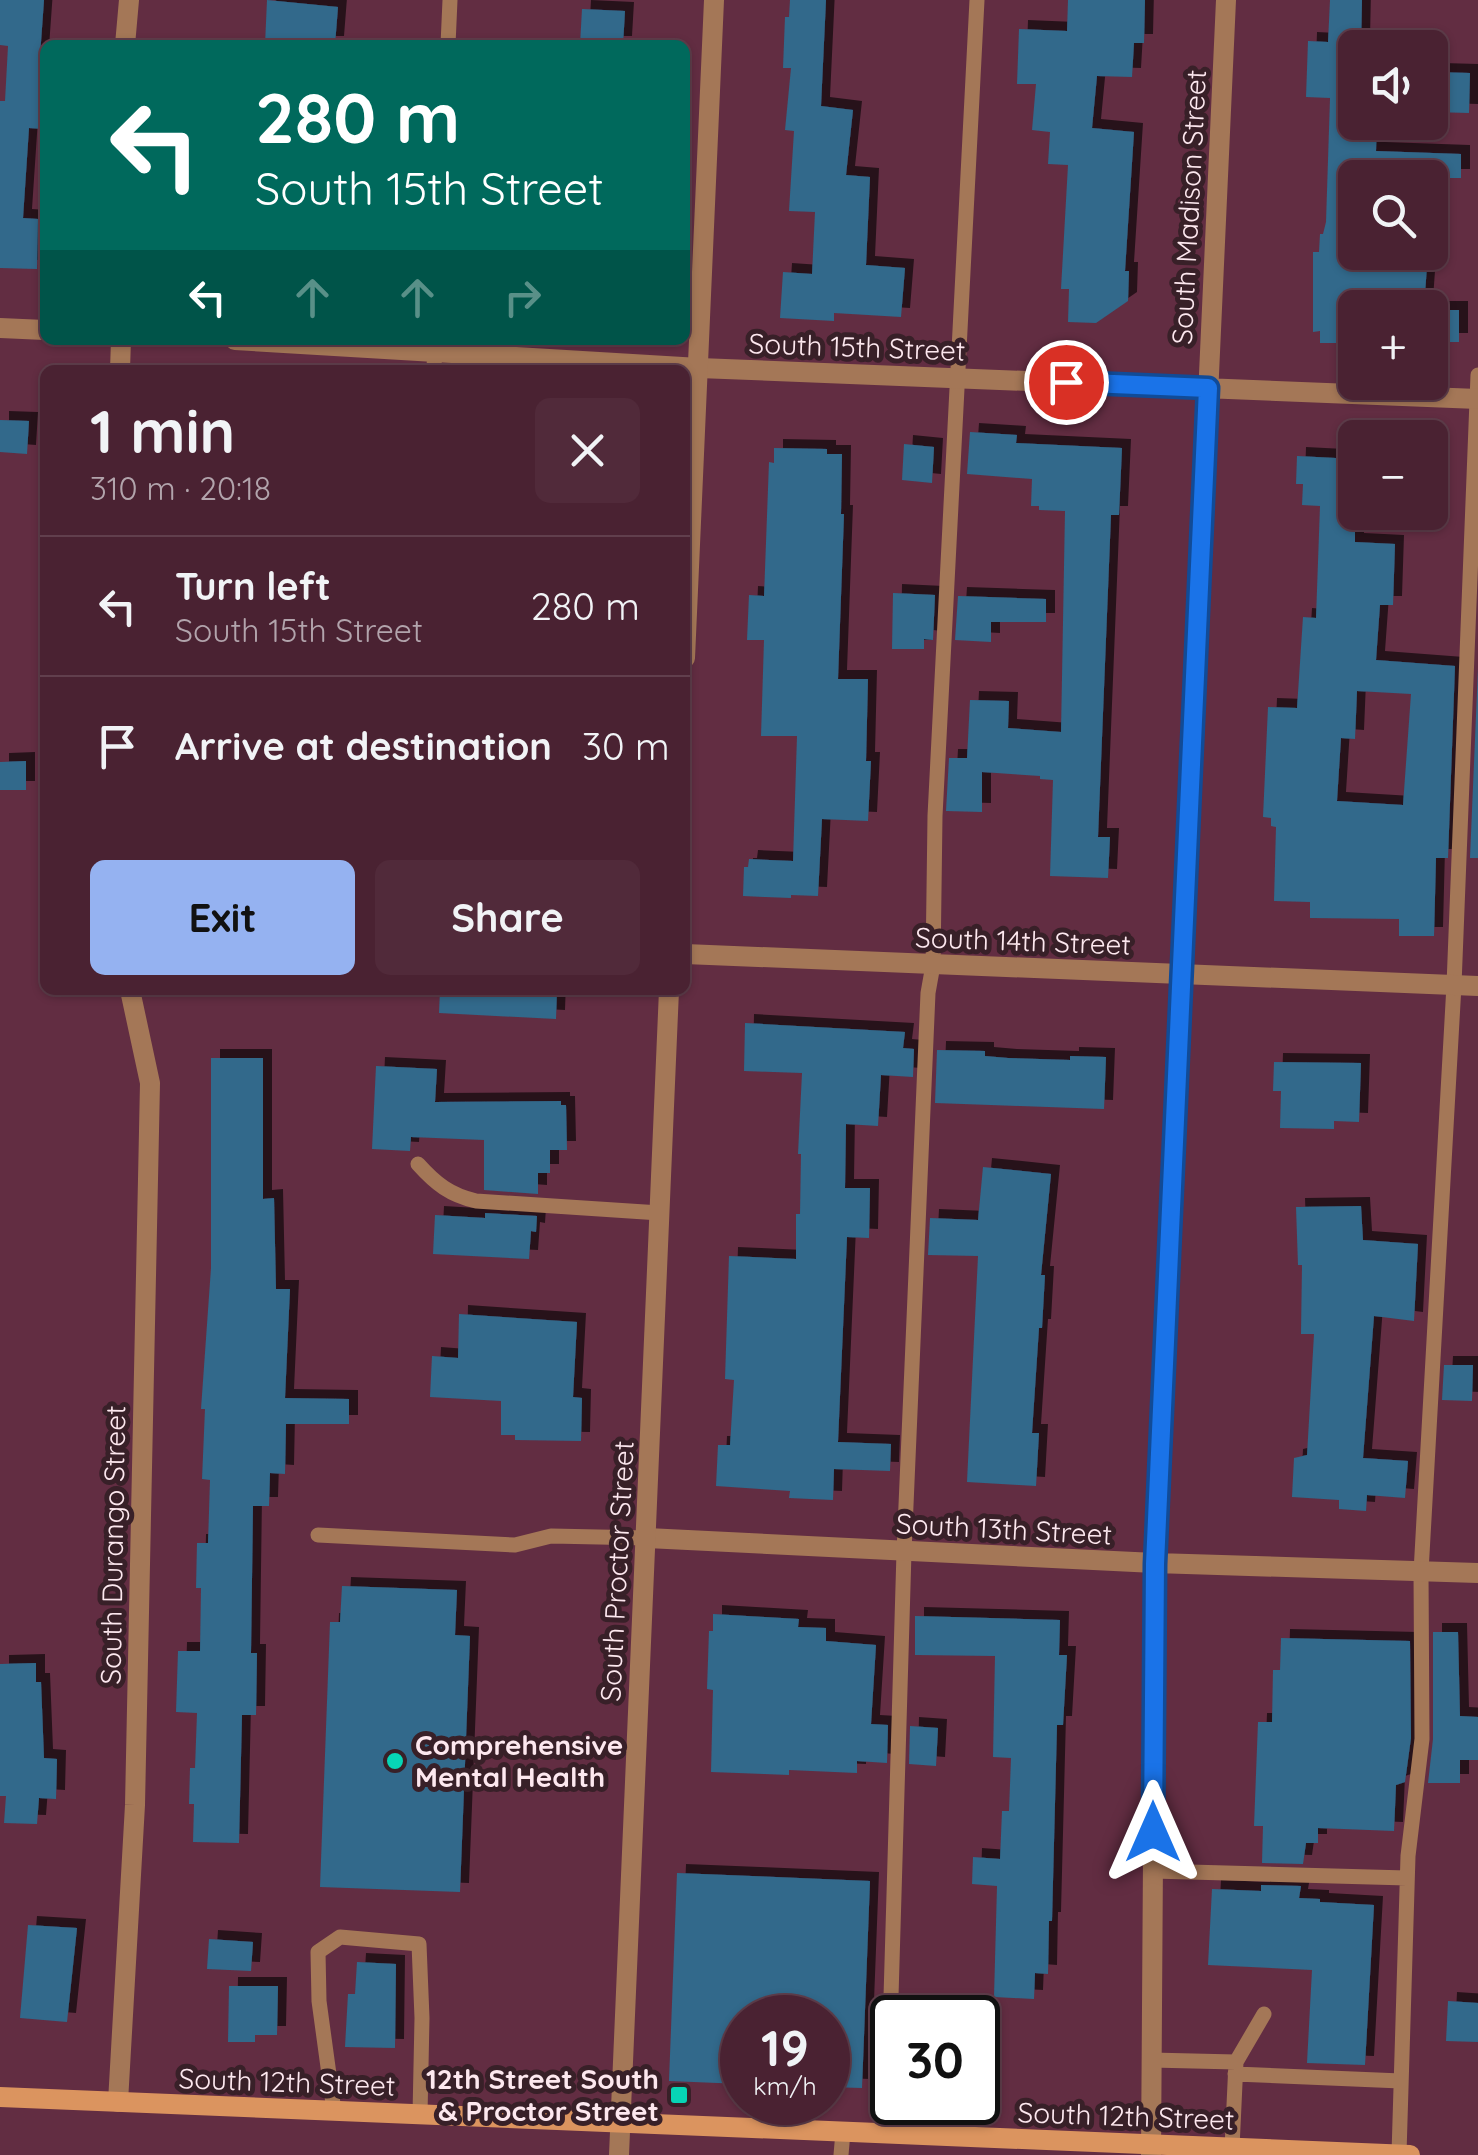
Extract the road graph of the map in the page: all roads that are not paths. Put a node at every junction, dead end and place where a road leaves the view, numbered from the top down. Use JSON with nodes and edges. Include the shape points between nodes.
{"nodes":[{"id":1,"x":129,"y":0,"type":"edge"},
{"id":2,"x":450,"y":0,"type":"edge"},
{"id":3,"x":714,"y":0,"type":"edge"},
{"id":4,"x":977,"y":0,"type":"edge"},
{"id":5,"x":1226,"y":0,"type":"edge"},
{"id":6,"x":126,"y":40,"type":"edge"},
{"id":7,"x":448,"y":40,"type":"edge"},
{"id":8,"x":0,"y":328,"type":"edge"},
{"id":9,"x":40,"y":330,"type":"edge"},
{"id":10,"x":306,"y":345,"type":"edge"},
{"id":11,"x":435,"y":354,"type":"edge"},
{"id":12,"x":642,"y":365,"type":"edge"},
{"id":13,"x":690,"y":368,"type":"edge"},
{"id":14,"x":699,"y":368,"type":"junction"},
{"id":15,"x":1478,"y":375,"type":"edge"},
{"id":16,"x":959,"y":378,"type":"junction"},
{"id":17,"x":1208,"y":388,"type":"junction"},
{"id":18,"x":1478,"y":399,"type":"edge"},
{"id":19,"x":690,"y":554,"type":"edge"},
{"id":20,"x":690,"y":954,"type":"edge"},
{"id":21,"x":933,"y":965,"type":"junction"},
{"id":22,"x":1181,"y":975,"type":"junction"},
{"id":23,"x":1454,"y":986,"type":"junction"},
{"id":24,"x":1478,"y":986,"type":"edge"},
{"id":25,"x":131,"y":995,"type":"edge"},
{"id":26,"x":669,"y":995,"type":"edge"},
{"id":27,"x":418,"y":1164,"type":"dead end"},
{"id":28,"x":660,"y":1213,"type":"junction"},
{"id":29,"x":318,"y":1535,"type":"dead end"},
{"id":30,"x":647,"y":1538,"type":"junction"},
{"id":31,"x":904,"y":1552,"type":"junction"},
{"id":32,"x":1155,"y":1564,"type":"junction"},
{"id":33,"x":1421,"y":1572,"type":"junction"},
{"id":34,"x":1478,"y":1573,"type":"edge"},
{"id":35,"x":1153,"y":1871,"type":"junction"},
{"id":36,"x":1407,"y":1878,"type":"junction"},
{"id":37,"x":1264,"y":2014,"type":"dead end"},
{"id":38,"x":1151,"y":2060,"type":"junction"},
{"id":39,"x":1236,"y":2068,"type":"junction"},
{"id":40,"x":1401,"y":2080,"type":"junction"},
{"id":41,"x":0,"y":2097,"type":"edge"},
{"id":42,"x":118,"y":2102,"type":"junction"},
{"id":43,"x":334,"y":2112,"type":"junction"},
{"id":44,"x":420,"y":2115,"type":"junction"},
{"id":45,"x":621,"y":2122,"type":"junction"},
{"id":46,"x":843,"y":2132,"type":"junction"},
{"id":47,"x":887,"y":2134,"type":"junction"},
{"id":48,"x":1232,"y":2148,"type":"junction"},
{"id":49,"x":1151,"y":2150,"type":"edge"},
{"id":50,"x":1398,"y":2154,"type":"edge"},
{"id":51,"x":619,"y":2155,"type":"edge"},
{"id":52,"x":841,"y":2155,"type":"edge"},
{"id":53,"x":1410,"y":2155,"type":"edge"}],
"edges":[{"from":1,"to":6,"type":"street"},
{"from":2,"to":7,"type":"lane"},
{"from":3,"to":14,"type":"street"},
{"from":4,"to":16,"type":"lane"},
{"from":5,"to":17,"type":"street","name":"South Madison Street"},
{"from":8,"to":9,"type":"street"},
{"from":10,"to":11,"type":"street","name":"South 15th Street"},
{"from":11,"to":12,"type":"street","name":"South 15th Street"},
{"from":13,"to":14,"type":"street","name":"South 15th Street"},
{"from":14,"to":16,"type":"street","name":"South 15th Street"},
{"from":14,"to":19,"type":"street"},
{"from":15,"to":18,"type":"lane"},
{"from":16,"to":17,"type":"street","name":"South 15th Street"},
{"from":16,"to":21,"type":"lane"},
{"from":17,"to":18,"type":"street","name":"South 15th Street"},
{"from":17,"to":22,"type":"street","name":"South Madison Street"},
{"from":18,"to":23,"type":"lane"},
{"from":20,"to":21,"type":"street","name":"South 14th Street"},
{"from":21,"to":22,"type":"street","name":"South 14th Street"},
{"from":21,"to":31,"type":"lane"},
{"from":22,"to":23,"type":"street","name":"South 14th Street"},
{"from":22,"to":32,"type":"street","name":"South Madison Street"},
{"from":23,"to":24,"type":"street","name":"South 14th Street"},
{"from":23,"to":33,"type":"lane"},
{"from":25,"to":42,"type":"street","name":"South Durango Street","via":[[150,1084],[135,1806]]},
{"from":26,"to":28,"type":"street","name":"South Proctor Street"},
{"from":27,"to":28,"type":"lane","via":[[437,1186],[476,1201]]},
{"from":28,"to":30,"type":"street","name":"South Proctor Street"},
{"from":29,"to":30,"type":"lane","via":[[515,1545],[550,1536]]},
{"from":30,"to":31,"type":"street","name":"South 13th Street"},
{"from":30,"to":45,"type":"street","name":"South Proctor Street"},
{"from":31,"to":32,"type":"street","name":"South 13th Street"},
{"from":31,"to":47,"type":"lane"},
{"from":32,"to":33,"type":"street","name":"South 13th Street"},
{"from":32,"to":35,"type":"street","name":"South Madison Street"},
{"from":33,"to":34,"type":"street","name":"South 13th Street"},
{"from":33,"to":36,"type":"lane","via":[[1422,1739]]},
{"from":35,"to":36,"type":"lane"},
{"from":35,"to":38,"type":"street","name":"South Madison Street"},
{"from":36,"to":40,"type":"lane"},
{"from":37,"to":39,"type":"lane"},
{"from":38,"to":39,"type":"lane"},
{"from":38,"to":49,"type":"street","name":"South Madison Street"},
{"from":39,"to":40,"type":"lane"},
{"from":39,"to":48,"type":"lane"},
{"from":40,"to":50,"type":"lane"},
{"from":41,"to":42,"type":"main road","name":"South 12th Street"},
{"from":42,"to":43,"type":"main road","name":"South 12th Street"},
{"from":43,"to":44,"type":"main road","name":"South 12th Street"},
{"from":43,"to":44,"type":"lane","via":[[318,1952],[340,1937],[419,1944]]},
{"from":44,"to":45,"type":"main road","name":"South 12th Street"},
{"from":45,"to":46,"type":"main road","name":"South 12th Street"},
{"from":45,"to":51,"type":"street","name":"South Proctor Street"},
{"from":46,"to":47,"type":"main road","name":"South 12th Street"},
{"from":46,"to":52,"type":"lane"},
{"from":47,"to":49,"type":"main road","name":"South 12th Street"},
{"from":48,"to":49,"type":"main road","name":"South 12th Street"},
{"from":48,"to":50,"type":"main road","name":"South 12th Street"},
{"from":50,"to":53,"type":"main road","name":"South 12th Street"}]}
